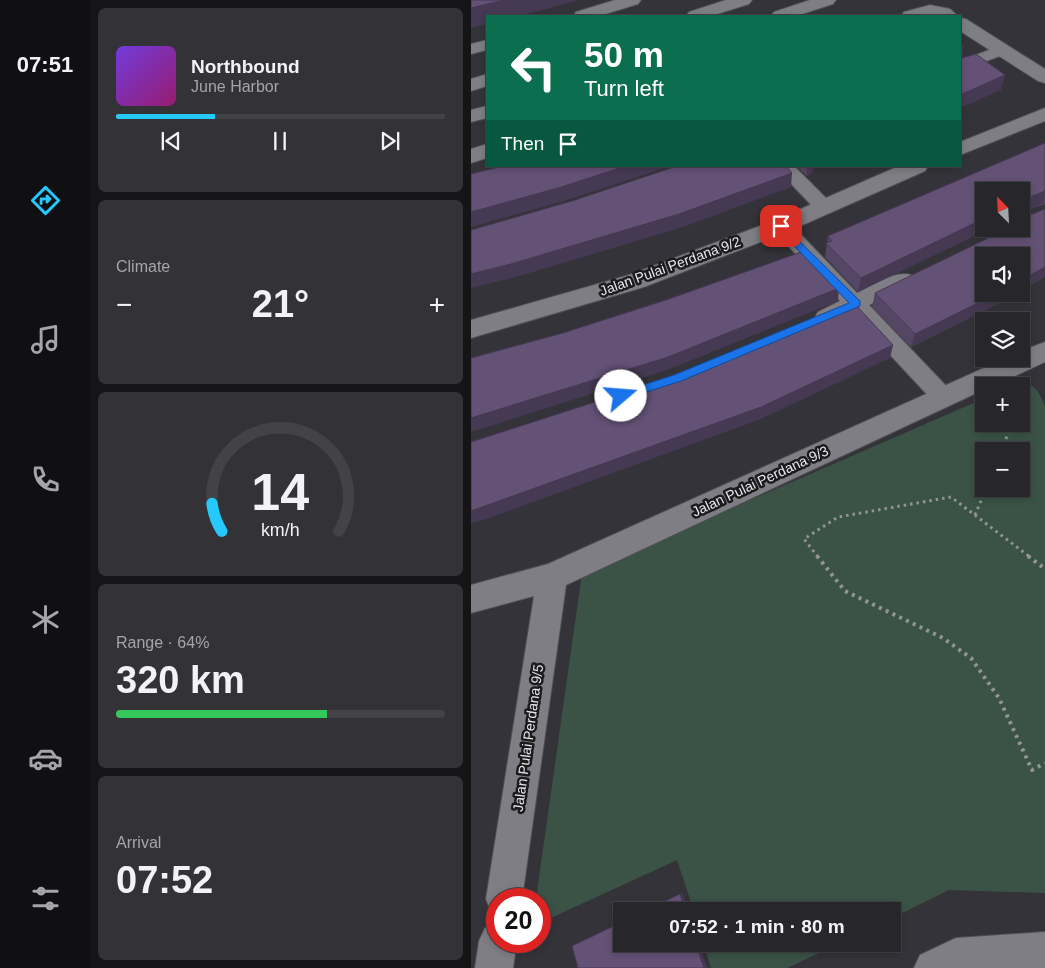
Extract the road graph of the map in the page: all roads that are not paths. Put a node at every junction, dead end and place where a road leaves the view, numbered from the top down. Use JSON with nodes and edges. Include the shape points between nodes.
{"nodes":[{"id":1,"x":632,"y":0,"type":"edge"},
{"id":2,"x":743,"y":0,"type":"edge"},
{"id":3,"x":827,"y":0,"type":"edge"},
{"id":4,"x":584,"y":15,"type":"edge"},
{"id":5,"x":698,"y":15,"type":"edge"},
{"id":6,"x":783,"y":15,"type":"edge"},
{"id":7,"x":913,"y":15,"type":"edge"},
{"id":8,"x":947,"y":15,"type":"edge"},
{"id":9,"x":961,"y":24,"type":"edge"},
{"id":10,"x":486,"y":45,"type":"edge"},
{"id":11,"x":471,"y":49,"type":"edge"},
{"id":12,"x":1002,"y":50,"type":"junction"},
{"id":13,"x":961,"y":66,"type":"edge"},
{"id":14,"x":1045,"y":77,"type":"edge"},
{"id":15,"x":486,"y":80,"type":"edge"},
{"id":16,"x":471,"y":85,"type":"edge"},
{"id":17,"x":486,"y":112,"type":"edge"},
{"id":18,"x":1045,"y":114,"type":"edge"},
{"id":19,"x":471,"y":116,"type":"edge"},
{"id":20,"x":961,"y":149,"type":"edge"},
{"id":21,"x":486,"y":151,"type":"edge"},
{"id":22,"x":471,"y":156,"type":"edge"},
{"id":23,"x":784,"y":167,"type":"edge"},
{"id":24,"x":916,"y":167,"type":"edge"},
{"id":25,"x":823,"y":206,"type":"junction"},
{"id":26,"x":781,"y":226,"type":"junction"},
{"id":27,"x":919,"y":273,"type":"edge"},
{"id":28,"x":856,"y":304,"type":"junction"},
{"id":29,"x":803,"y":326,"type":"edge"},
{"id":30,"x":471,"y":329,"type":"edge"},
{"id":31,"x":1045,"y":351,"type":"edge"},
{"id":32,"x":943,"y":397,"type":"junction"},
{"id":33,"x":552,"y":577,"type":"junction"},
{"id":34,"x":471,"y":599,"type":"edge"},
{"id":35,"x":506,"y":888,"type":"edge"},
{"id":36,"x":1045,"y":951,"type":"edge"},
{"id":37,"x":496,"y":953,"type":"edge"},
{"id":38,"x":494,"y":968,"type":"edge"},
{"id":39,"x":933,"y":968,"type":"edge"}],
"edges":[{"from":1,"to":4,"type":"street"},
{"from":2,"to":5,"type":"street"},
{"from":3,"to":6,"type":"street"},
{"from":7,"to":8,"type":"street","via":[[931,9]]},
{"from":9,"to":12,"type":"street"},
{"from":10,"to":11,"type":"street"},
{"from":12,"to":13,"type":"lane"},
{"from":12,"to":14,"type":"street"},
{"from":15,"to":16,"type":"street"},
{"from":17,"to":19,"type":"street"},
{"from":18,"to":20,"type":"street"},
{"from":21,"to":22,"type":"street"},
{"from":23,"to":25,"type":"lane"},
{"from":24,"to":25,"type":"street","name":"Jalan Pulai Perdana 9/2"},
{"from":25,"to":26,"type":"street","name":"Jalan Pulai Perdana 9/2"},
{"from":26,"to":28,"type":"lane"},
{"from":26,"to":30,"type":"street","name":"Jalan Pulai Perdana 9/2","via":[[636,281]]},
{"from":27,"to":28,"type":"lane"},
{"from":28,"to":29,"type":"lane"},
{"from":28,"to":32,"type":"lane"},
{"from":31,"to":32,"type":"street","name":"Jalan Pulai Perdana 9/3"},
{"from":32,"to":33,"type":"street","name":"Jalan Pulai Perdana 9/3"},
{"from":33,"to":34,"type":"street","name":"Jalan Pulai Perdana 9/3"},
{"from":33,"to":35,"type":"street","name":"Jalan Pulai Perdana 9/5"},
{"from":36,"to":39,"type":"street","via":[[956,957]]},
{"from":37,"to":38,"type":"street"}]}
